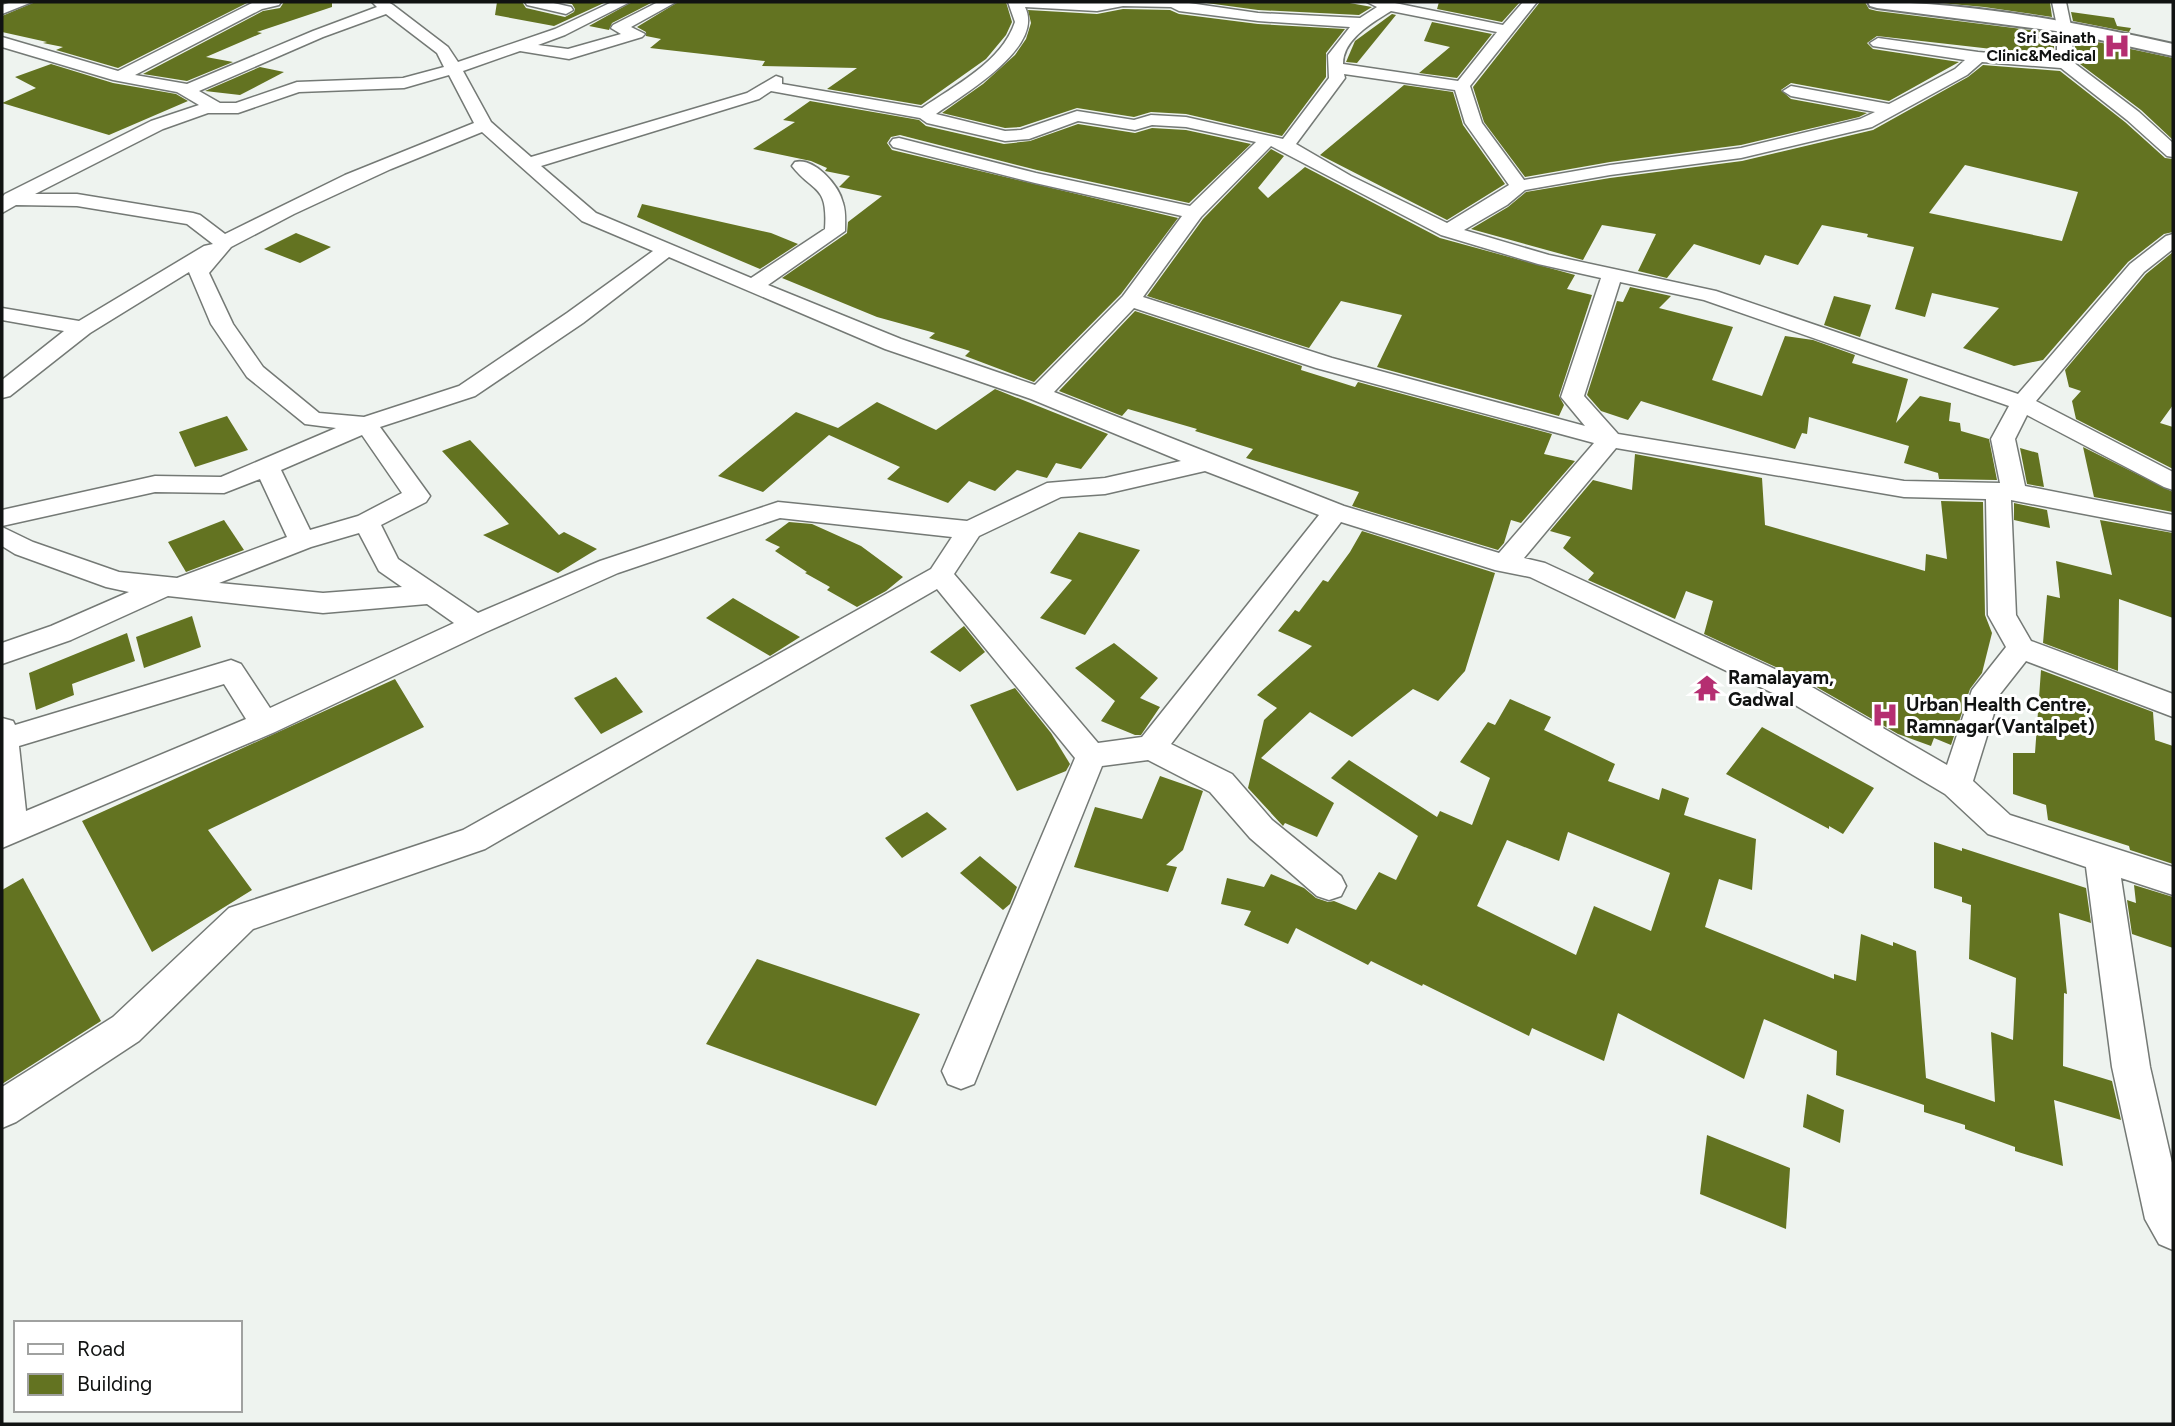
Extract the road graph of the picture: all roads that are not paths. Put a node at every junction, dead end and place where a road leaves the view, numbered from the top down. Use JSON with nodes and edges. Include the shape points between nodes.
{"nodes":[{"id":1,"x":25,"y":2,"type":"edge"},
{"id":2,"x":274,"y":2,"type":"edge"},
{"id":3,"x":531,"y":2,"type":"edge"},
{"id":4,"x":584,"y":2,"type":"edge"},
{"id":5,"x":623,"y":2,"type":"edge"},
{"id":6,"x":669,"y":2,"type":"edge"},
{"id":7,"x":1015,"y":2,"type":"edge"},
{"id":8,"x":1021,"y":2,"type":"edge"},
{"id":9,"x":1174,"y":2,"type":"edge"},
{"id":10,"x":1269,"y":2,"type":"edge"},
{"id":11,"x":1530,"y":2,"type":"edge"},
{"id":12,"x":1877,"y":2,"type":"edge"},
{"id":13,"x":2059,"y":2,"type":"edge"},
{"id":14,"x":1381,"y":4,"type":"edge"},
{"id":15,"x":383,"y":5,"type":"edge"},
{"id":16,"x":257,"y":6,"type":"junction"},
{"id":17,"x":2,"y":10,"type":"edge"},
{"id":18,"x":566,"y":10,"type":"junction"},
{"id":19,"x":1258,"y":17,"type":"junction"},
{"id":20,"x":1362,"y":23,"type":"junction"},
{"id":21,"x":2064,"y":26,"type":"junction"},
{"id":22,"x":1507,"y":30,"type":"junction"},
{"id":23,"x":318,"y":34,"type":"junction"},
{"id":24,"x":551,"y":35,"type":"junction"},
{"id":25,"x":2,"y":42,"type":"edge"},
{"id":26,"x":1878,"y":43,"type":"dead end"},
{"id":27,"x":518,"y":47,"type":"junction"},
{"id":28,"x":2173,"y":50,"type":"edge"},
{"id":29,"x":1978,"y":57,"type":"junction"},
{"id":30,"x":2065,"y":64,"type":"junction"},
{"id":31,"x":1336,"y":68,"type":"junction"},
{"id":32,"x":119,"y":77,"type":"junction"},
{"id":33,"x":459,"y":79,"type":"junction"},
{"id":34,"x":1462,"y":86,"type":"junction"},
{"id":35,"x":187,"y":90,"type":"junction"},
{"id":36,"x":1791,"y":91,"type":"dead end"},
{"id":37,"x":217,"y":108,"type":"junction"},
{"id":38,"x":1888,"y":109,"type":"junction"},
{"id":39,"x":925,"y":114,"type":"junction"},
{"id":40,"x":484,"y":125,"type":"junction"},
{"id":41,"x":1268,"y":139,"type":"junction"},
{"id":42,"x":899,"y":143,"type":"dead end"},
{"id":43,"x":1286,"y":146,"type":"junction"},
{"id":44,"x":2173,"y":152,"type":"edge"},
{"id":45,"x":528,"y":164,"type":"junction"},
{"id":46,"x":802,"y":166,"type":"dead end"},
{"id":47,"x":1519,"y":186,"type":"junction"},
{"id":48,"x":5,"y":202,"type":"edge"},
{"id":49,"x":1194,"y":213,"type":"junction"},
{"id":50,"x":1448,"y":230,"type":"junction"},
{"id":51,"x":2173,"y":240,"type":"edge"},
{"id":52,"x":224,"y":243,"type":"junction"},
{"id":53,"x":666,"y":250,"type":"junction"},
{"id":54,"x":1612,"y":274,"type":"junction"},
{"id":55,"x":754,"y":285,"type":"junction"},
{"id":56,"x":1129,"y":300,"type":"junction"},
{"id":57,"x":2,"y":314,"type":"edge"},
{"id":58,"x":82,"y":328,"type":"junction"},
{"id":59,"x":2,"y":391,"type":"edge"},
{"id":60,"x":1039,"y":394,"type":"junction"},
{"id":61,"x":2021,"y":403,"type":"junction"},
{"id":62,"x":366,"y":424,"type":"junction"},
{"id":63,"x":1610,"y":440,"type":"junction"},
{"id":64,"x":1207,"y":463,"type":"junction"},
{"id":65,"x":267,"y":467,"type":"junction"},
{"id":66,"x":2173,"y":482,"type":"edge"},
{"id":67,"x":2006,"y":491,"type":"junction"},
{"id":68,"x":1335,"y":512,"type":"junction"},
{"id":69,"x":2,"y":518,"type":"edge"},
{"id":70,"x":367,"y":522,"type":"junction"},
{"id":71,"x":2173,"y":523,"type":"edge"},
{"id":72,"x":970,"y":530,"type":"junction"},
{"id":73,"x":2,"y":535,"type":"edge"},
{"id":74,"x":302,"y":541,"type":"junction"},
{"id":75,"x":1504,"y":564,"type":"junction"},
{"id":76,"x":940,"y":575,"type":"junction"},
{"id":77,"x":170,"y":588,"type":"junction"},
{"id":78,"x":432,"y":594,"type":"junction"},
{"id":79,"x":476,"y":625,"type":"junction"},
{"id":80,"x":2021,"y":648,"type":"junction"},
{"id":81,"x":2,"y":654,"type":"edge"},
{"id":82,"x":2173,"y":706,"type":"edge"},
{"id":83,"x":264,"y":723,"type":"junction"},
{"id":84,"x":3,"y":734,"type":"edge"},
{"id":85,"x":1151,"y":748,"type":"junction"},
{"id":86,"x":1091,"y":756,"type":"junction"},
{"id":87,"x":1956,"y":785,"type":"junction"},
{"id":88,"x":7,"y":833,"type":"edge"},
{"id":89,"x":2101,"y":857,"type":"junction"},
{"id":90,"x":2173,"y":881,"type":"edge"},
{"id":91,"x":1329,"y":886,"type":"dead end"},
{"id":92,"x":961,"y":1071,"type":"dead end"},
{"id":93,"x":2,"y":1109,"type":"edge"},
{"id":94,"x":2173,"y":1230,"type":"edge"}],
"edges":[{"from":1,"to":17,"type":"street"},
{"from":2,"to":16,"type":"street"},
{"from":3,"to":18,"type":"street"},
{"from":4,"to":18,"type":"street"},
{"from":5,"to":24,"type":"street"},
{"from":6,"to":27,"type":"street","via":[[618,28],[637,34],[569,54]]},
{"from":7,"to":39,"type":"street","via":[[1023,21],[1009,48]]},
{"from":8,"to":9,"type":"street","via":[[1097,7]]},
{"from":9,"to":19,"type":"street","via":[[1180,7]]},
{"from":10,"to":19,"type":"street"},
{"from":11,"to":22,"type":"street"},
{"from":12,"to":21,"type":"main road"},
{"from":13,"to":21,"type":"street"},
{"from":14,"to":20,"type":"street"},
{"from":14,"to":22,"type":"street"},
{"from":15,"to":23,"type":"street"},
{"from":15,"to":33,"type":"street","via":[[443,50]]},
{"from":16,"to":23,"type":"street"},
{"from":16,"to":32,"type":"street"},
{"from":18,"to":24,"type":"street","via":[[525,30]]},
{"from":19,"to":20,"type":"street"},
{"from":20,"to":31,"type":"street","via":[[1335,57]]},
{"from":21,"to":28,"type":"main road"},
{"from":21,"to":30,"type":"street"},
{"from":22,"to":34,"type":"street"},
{"from":23,"to":35,"type":"street"},
{"from":24,"to":27,"type":"street"},
{"from":25,"to":32,"type":"street"},
{"from":26,"to":29,"type":"street"},
{"from":27,"to":33,"type":"street"},
{"from":29,"to":30,"type":"street"},
{"from":29,"to":38,"type":"street","via":[[1961,72]]},
{"from":30,"to":44,"type":"street"},
{"from":31,"to":34,"type":"street"},
{"from":31,"to":43,"type":"street","via":[[1337,78]]},
{"from":32,"to":35,"type":"street"},
{"from":33,"to":37,"type":"street","via":[[297,87],[238,108]]},
{"from":33,"to":40,"type":"street"},
{"from":34,"to":47,"type":"street","via":[[1474,123]]},
{"from":35,"to":37,"type":"street"},
{"from":36,"to":38,"type":"street"},
{"from":37,"to":48,"type":"street","via":[[157,125]]},
{"from":38,"to":47,"type":"street","via":[[1866,123],[1741,153]]},
{"from":39,"to":41,"type":"street","via":[[1005,136],[1023,135],[1077,116],[1135,125],[1151,120],[1186,122]]},
{"from":39,"to":45,"type":"street","via":[[773,83],[753,96]]},
{"from":40,"to":45,"type":"street"},
{"from":40,"to":52,"type":"street","via":[[334,186]]},
{"from":41,"to":43,"type":"street"},
{"from":41,"to":49,"type":"street"},
{"from":42,"to":49,"type":"street"},
{"from":43,"to":50,"type":"street"},
{"from":45,"to":53,"type":"street","via":[[589,217]]},
{"from":46,"to":55,"type":"street","via":[[828,185],[837,207],[835,231]]},
{"from":47,"to":50,"type":"street"},
{"from":48,"to":52,"type":"street","via":[[78,200],[193,219]]},
{"from":49,"to":56,"type":"street"},
{"from":50,"to":54,"type":"street","via":[[1545,260]]},
{"from":51,"to":61,"type":"street","via":[[2137,268]]},
{"from":52,"to":58,"type":"street"},
{"from":52,"to":62,"type":"street","via":[[199,272],[222,324],[255,372],[313,419]]},
{"from":53,"to":55,"type":"street"},
{"from":53,"to":62,"type":"street","via":[[467,391]]},
{"from":54,"to":61,"type":"street","via":[[1709,295]]},
{"from":54,"to":63,"type":"street","via":[[1572,397]]},
{"from":55,"to":60,"type":"street","via":[[892,344]]},
{"from":56,"to":60,"type":"street"},
{"from":56,"to":63,"type":"street","via":[[1324,363]]},
{"from":57,"to":58,"type":"street"},
{"from":58,"to":59,"type":"street"},
{"from":60,"to":64,"type":"street"},
{"from":61,"to":66,"type":"street"},
{"from":61,"to":67,"type":"street","via":[[2003,439]]},
{"from":62,"to":65,"type":"street"},
{"from":62,"to":70,"type":"street","via":[[417,496]]},
{"from":63,"to":67,"type":"street","via":[[1904,488]]},
{"from":63,"to":75,"type":"street"},
{"from":64,"to":68,"type":"street"},
{"from":64,"to":72,"type":"street","via":[[1105,486],[1056,489]]},
{"from":65,"to":69,"type":"street","via":[[224,485],[155,484]]},
{"from":65,"to":74,"type":"street"},
{"from":67,"to":71,"type":"street"},
{"from":67,"to":80,"type":"street","via":[[2002,615]]},
{"from":68,"to":75,"type":"street"},
{"from":68,"to":85,"type":"street"},
{"from":70,"to":74,"type":"street"},
{"from":70,"to":78,"type":"street","via":[[388,565]]},
{"from":72,"to":76,"type":"street"},
{"from":72,"to":79,"type":"street","via":[[778,510],[609,567]]},
{"from":73,"to":77,"type":"street","via":[[24,548],[116,581]]},
{"from":74,"to":77,"type":"street"},
{"from":75,"to":87,"type":"street","via":[[1536,569],[1795,691]]},
{"from":76,"to":86,"type":"street"},
{"from":76,"to":93,"type":"street","via":[[474,841],[241,918],[126,1029]]},
{"from":77,"to":78,"type":"street","via":[[323,603]]},
{"from":77,"to":81,"type":"street"},
{"from":78,"to":79,"type":"street"},
{"from":79,"to":83,"type":"street"},
{"from":80,"to":82,"type":"street"},
{"from":80,"to":87,"type":"street","via":[[1987,690]]},
{"from":83,"to":84,"type":"street","via":[[231,671]]},
{"from":83,"to":88,"type":"street"},
{"from":84,"to":88,"type":"street"},
{"from":85,"to":86,"type":"street"},
{"from":85,"to":91,"type":"street","via":[[1221,782],[1261,829]]},
{"from":86,"to":92,"type":"street"},
{"from":87,"to":89,"type":"street","via":[[1999,825]]},
{"from":89,"to":90,"type":"street"},
{"from":89,"to":94,"type":"street","via":[[2131,1067],[2165,1219]]}]}
